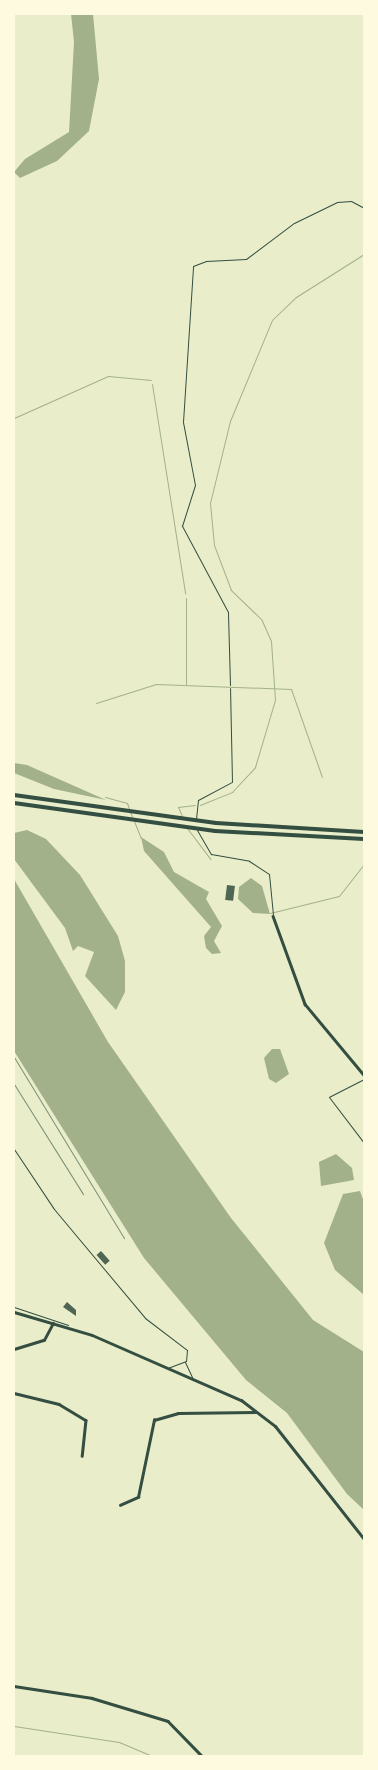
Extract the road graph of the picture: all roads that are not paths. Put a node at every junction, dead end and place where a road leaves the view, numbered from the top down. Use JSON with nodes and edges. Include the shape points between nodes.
{"nodes":[{"id":1,"x":364,"y":208,"type":"edge"},
{"id":2,"x":230,"y":685,"type":"dead end"},
{"id":3,"x":230,"y":688,"type":"dead end"},
{"id":4,"x":14,"y":795,"type":"edge"},
{"id":5,"x":14,"y":803,"type":"edge"},
{"id":6,"x":364,"y":832,"type":"edge"},
{"id":7,"x":364,"y":839,"type":"edge"},
{"id":8,"x":273,"y":916,"type":"joint"},
{"id":9,"x":364,"y":1074,"type":"edge"},
{"id":10,"x":14,"y":1149,"type":"edge"},
{"id":11,"x":14,"y":1312,"type":"edge"},
{"id":12,"x":53,"y":1322,"type":"junction"},
{"id":13,"x":14,"y":1349,"type":"edge"},
{"id":14,"x":184,"y":1362,"type":"junction"},
{"id":15,"x":166,"y":1368,"type":"junction"},
{"id":16,"x":194,"y":1379,"type":"junction"},
{"id":17,"x":14,"y":1393,"type":"edge"},
{"id":18,"x":259,"y":1412,"type":"junction"},
{"id":19,"x":82,"y":1456,"type":"dead end"},
{"id":20,"x":120,"y":1505,"type":"dead end"},
{"id":21,"x":364,"y":1539,"type":"edge"},
{"id":22,"x":14,"y":1686,"type":"edge"},
{"id":23,"x":202,"y":1756,"type":"edge"}],
"edges":[{"from":1,"to":2,"type":"lane","via":[[352,201],[337,202],[294,223],[246,259],[206,261],[194,266],[183,422],[195,485],[182,526],[228,612]]},
{"from":3,"to":8,"type":"lane","via":[[232,782],[198,800],[196,828],[210,854],[249,861],[269,874]]},
{"from":4,"to":6,"type":"highway","via":[[216,823]]},
{"from":5,"to":7,"type":"highway","via":[[215,831]]},
{"from":8,"to":9,"type":"street","via":[[306,1004]]},
{"from":10,"to":14,"type":"lane","via":[[54,1209],[145,1318],[188,1350]]},
{"from":11,"to":12,"type":"main road"},
{"from":12,"to":13,"type":"street","via":[[44,1340]]},
{"from":12,"to":15,"type":"main road"},
{"from":14,"to":15,"type":"lane"},
{"from":14,"to":16,"type":"lane"},
{"from":15,"to":16,"type":"main road"},
{"from":16,"to":18,"type":"main road"},
{"from":17,"to":19,"type":"street","via":[[59,1404],[86,1420]]},
{"from":18,"to":20,"type":"street","via":[[178,1413],[154,1420],[138,1497]]},
{"from":18,"to":21,"type":"main road","via":[[294,1448]]},
{"from":22,"to":23,"type":"street","via":[[92,1698],[168,1721]]}]}
